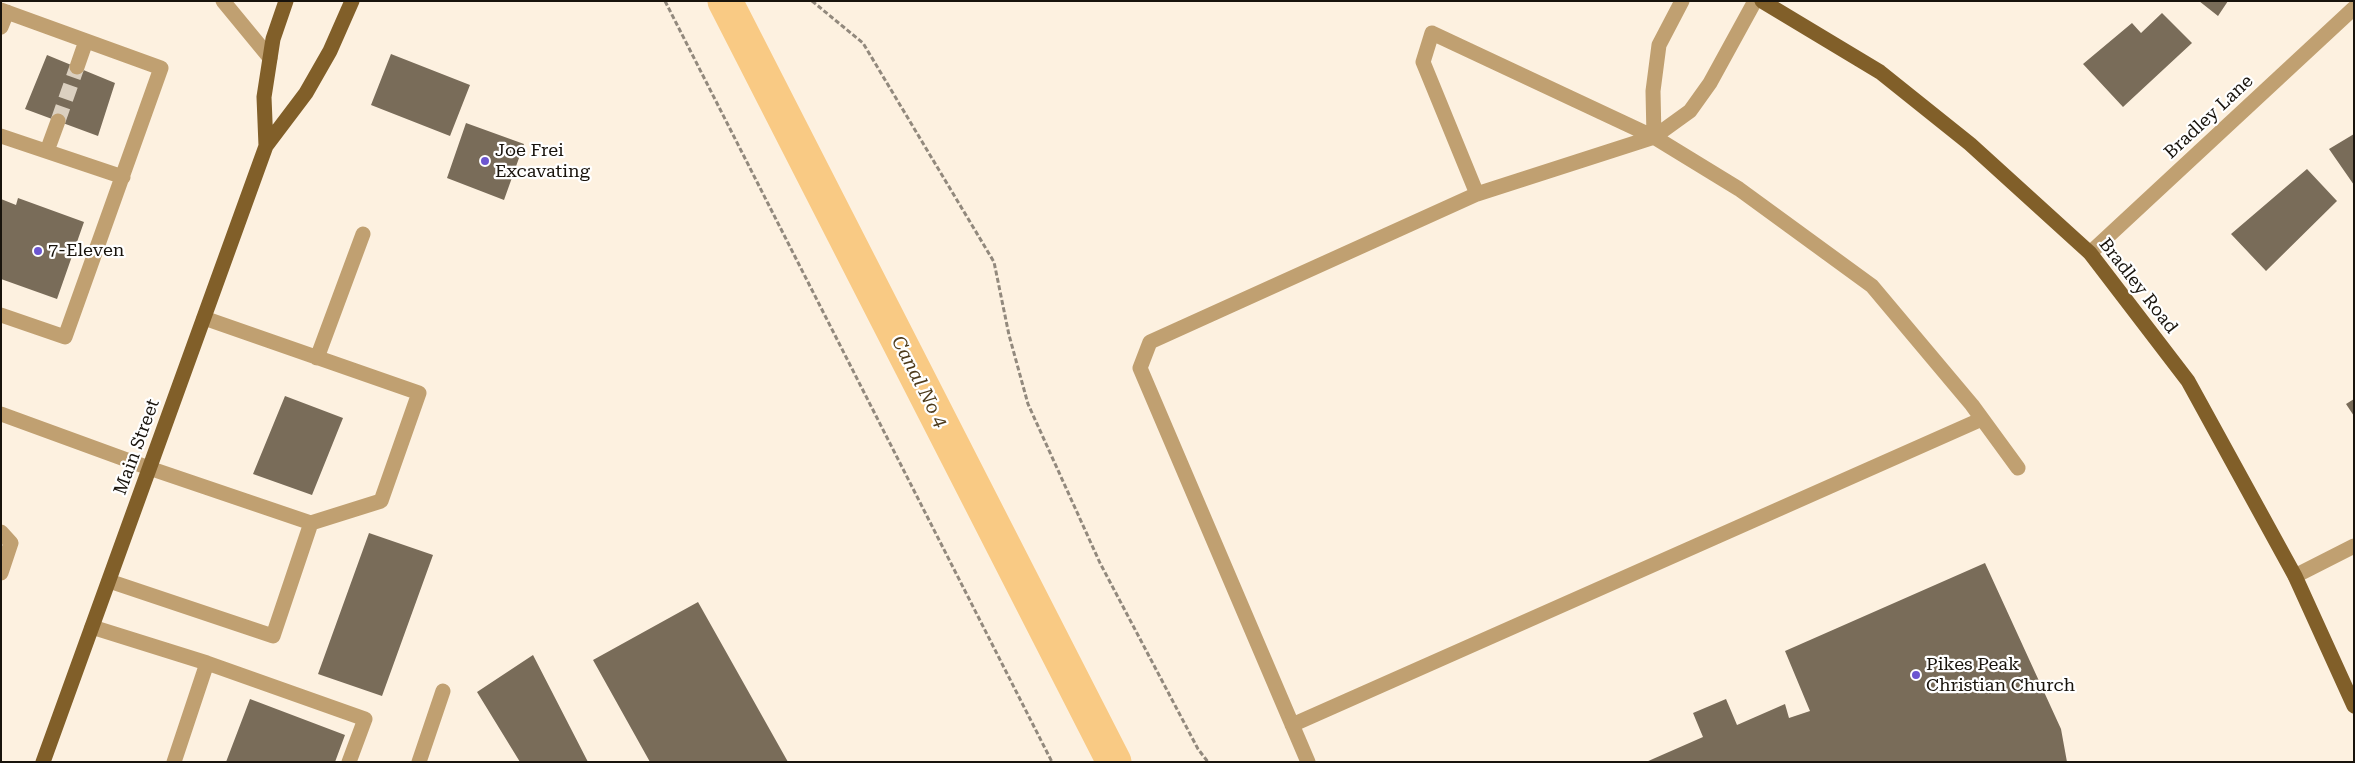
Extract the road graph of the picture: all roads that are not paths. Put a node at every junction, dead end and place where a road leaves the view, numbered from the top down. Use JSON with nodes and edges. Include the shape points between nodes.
{"nodes":[{"id":1,"x":223,"y":1,"type":"edge"},
{"id":2,"x":286,"y":1,"type":"edge"},
{"id":3,"x":352,"y":1,"type":"edge"},
{"id":4,"x":1682,"y":1,"type":"edge"},
{"id":5,"x":1755,"y":1,"type":"edge"},
{"id":6,"x":1762,"y":1,"type":"edge"},
{"id":7,"x":2354,"y":8,"type":"edge"},
{"id":8,"x":4,"y":11,"type":"edge"},
{"id":9,"x":1,"y":28,"type":"edge"},
{"id":10,"x":86,"y":41,"type":"junction"},
{"id":11,"x":270,"y":58,"type":"junction"},
{"id":12,"x":77,"y":67,"type":"tunnel mouth"},
{"id":13,"x":58,"y":121,"type":"tunnel mouth"},
{"id":14,"x":1,"y":136,"type":"edge"},
{"id":15,"x":1654,"y":137,"type":"junction"},
{"id":16,"x":266,"y":146,"type":"junction"},
{"id":17,"x":47,"y":151,"type":"junction"},
{"id":18,"x":123,"y":177,"type":"junction"},
{"id":19,"x":1477,"y":194,"type":"junction"},
{"id":20,"x":363,"y":234,"type":"dead end"},
{"id":21,"x":2090,"y":252,"type":"junction"},
{"id":22,"x":1,"y":315,"type":"edge"},
{"id":23,"x":204,"y":318,"type":"junction"},
{"id":24,"x":317,"y":358,"type":"junction"},
{"id":25,"x":1,"y":414,"type":"edge"},
{"id":26,"x":1982,"y":419,"type":"junction"},
{"id":27,"x":150,"y":468,"type":"junction"},
{"id":28,"x":2018,"y":468,"type":"dead end"},
{"id":29,"x":311,"y":522,"type":"junction"},
{"id":30,"x":1,"y":532,"type":"edge"},
{"id":31,"x":2354,"y":546,"type":"edge"},
{"id":32,"x":1,"y":573,"type":"edge"},
{"id":33,"x":2295,"y":576,"type":"junction"},
{"id":34,"x":109,"y":581,"type":"junction"},
{"id":35,"x":92,"y":627,"type":"junction"},
{"id":36,"x":206,"y":663,"type":"junction"},
{"id":37,"x":443,"y":691,"type":"dead end"},
{"id":38,"x":2354,"y":706,"type":"edge"},
{"id":39,"x":1292,"y":725,"type":"junction"},
{"id":40,"x":43,"y":762,"type":"edge"},
{"id":41,"x":174,"y":762,"type":"edge"},
{"id":42,"x":349,"y":762,"type":"edge"},
{"id":43,"x":418,"y":762,"type":"edge"},
{"id":44,"x":1308,"y":762,"type":"edge"}],
"edges":[{"from":1,"to":11,"type":"street"},
{"from":2,"to":11,"type":"main road","name":"Main Street","via":[[272,39]]},
{"from":3,"to":16,"type":"main road","name":"Main Street","via":[[330,51],[306,93]]},
{"from":4,"to":15,"type":"street","via":[[1660,45],[1653,91]]},
{"from":5,"to":15,"type":"street","via":[[1710,83],[1690,111]]},
{"from":6,"to":21,"type":"main road","name":"Bradley Road","via":[[1880,72],[1970,144]]},
{"from":7,"to":21,"type":"street","name":"Bradley Lane"},
{"from":8,"to":9,"type":"street"},
{"from":8,"to":10,"type":"street"},
{"from":10,"to":12,"type":"street"},
{"from":10,"to":18,"type":"street","via":[[161,68]]},
{"from":11,"to":16,"type":"main road","name":"Main Street","via":[[264,96]]},
{"from":13,"to":17,"type":"street"},
{"from":14,"to":17,"type":"street"},
{"from":15,"to":19,"type":"street"},
{"from":15,"to":19,"type":"street","via":[[1432,33],[1423,62]]},
{"from":15,"to":26,"type":"street","via":[[1739,189],[1872,286]]},
{"from":16,"to":23,"type":"main road","name":"Main Street"},
{"from":17,"to":18,"type":"street"},
{"from":18,"to":22,"type":"street","via":[[65,338]]},
{"from":19,"to":39,"type":"street","via":[[1150,342],[1140,368]]},
{"from":20,"to":24,"type":"street"},
{"from":21,"to":33,"type":"main road","name":"Bradley Road","via":[[2188,382]]},
{"from":23,"to":24,"type":"street"},
{"from":23,"to":27,"type":"main road","name":"Main Street"},
{"from":24,"to":29,"type":"street","via":[[419,394],[381,501]]},
{"from":25,"to":27,"type":"street"},
{"from":26,"to":28,"type":"street"},
{"from":26,"to":39,"type":"street"},
{"from":27,"to":29,"type":"street"},
{"from":27,"to":34,"type":"main road","name":"Main Street"},
{"from":29,"to":34,"type":"street","via":[[273,636]]},
{"from":30,"to":32,"type":"street","via":[[11,543]]},
{"from":31,"to":33,"type":"street"},
{"from":33,"to":38,"type":"main road","name":"Bradley Road"},
{"from":34,"to":35,"type":"main road","name":"Main Street"},
{"from":35,"to":36,"type":"street"},
{"from":35,"to":40,"type":"main road","name":"Main Street"},
{"from":36,"to":41,"type":"street"},
{"from":36,"to":42,"type":"street","via":[[364,719]]},
{"from":37,"to":43,"type":"street"},
{"from":39,"to":44,"type":"street"}]}
